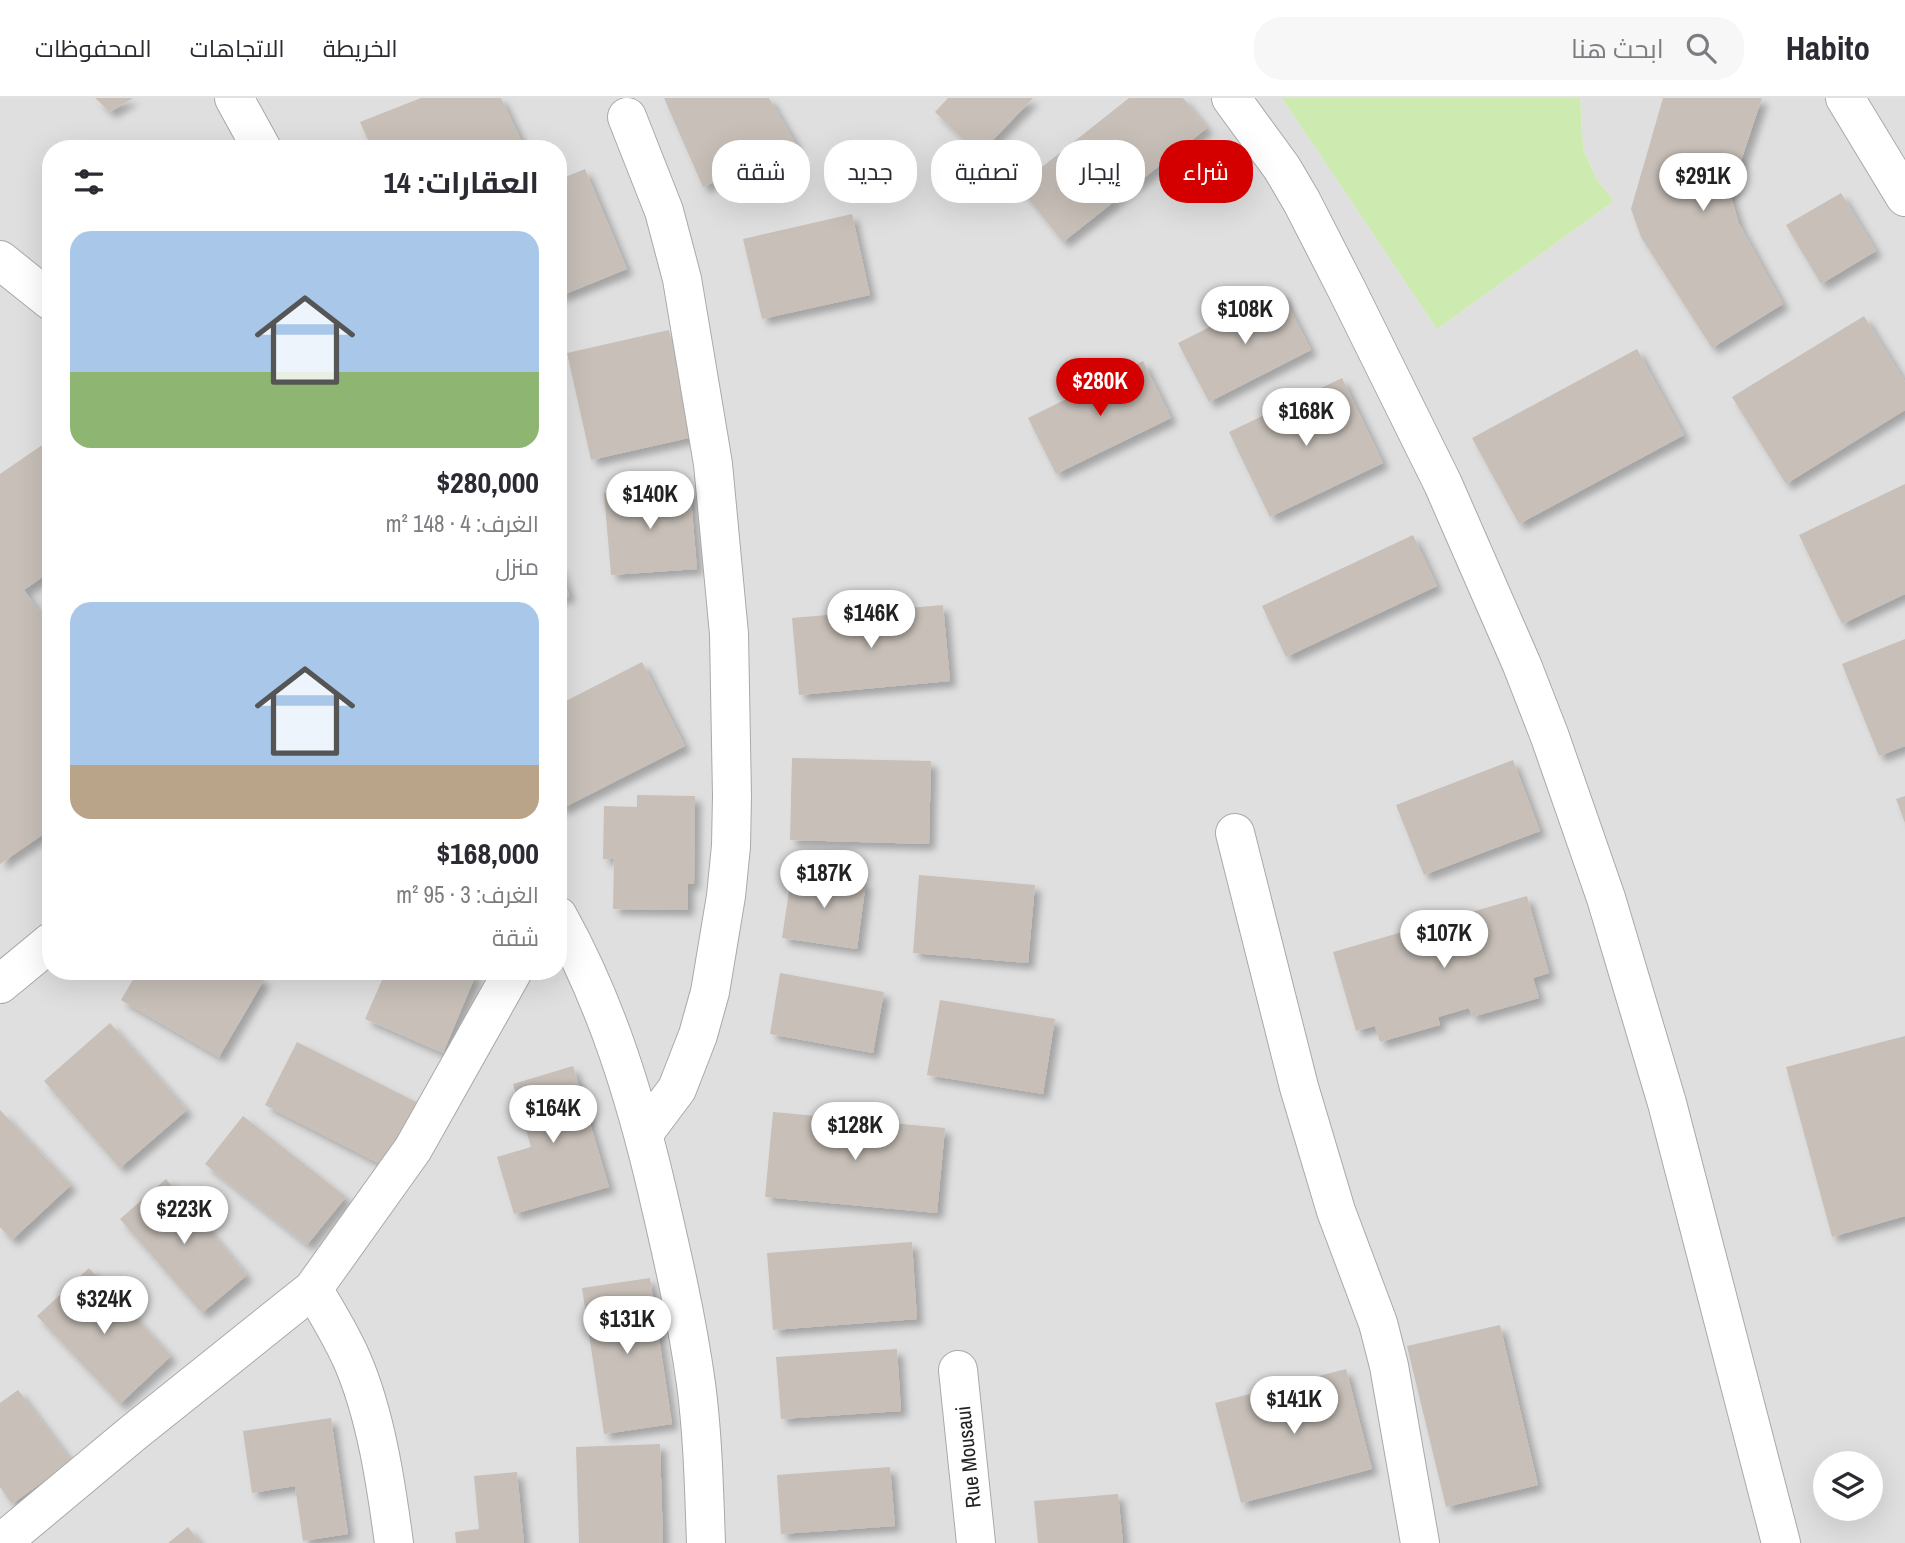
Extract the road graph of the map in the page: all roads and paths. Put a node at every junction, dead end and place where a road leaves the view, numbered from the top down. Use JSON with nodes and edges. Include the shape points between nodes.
{"nodes":[{"id":1,"x":234,"y":98,"type":"edge"},
{"id":2,"x":1231,"y":98,"type":"edge"},
{"id":3,"x":1845,"y":98,"type":"edge"},
{"id":4,"x":627,"y":117,"type":"dead end"},
{"id":5,"x":257,"y":140,"type":"edge"},
{"id":6,"x":1905,"y":197,"type":"edge"},
{"id":7,"x":0,"y":260,"type":"edge"},
{"id":8,"x":42,"y":294,"type":"edge"},
{"id":9,"x":1235,"y":833,"type":"dead end"},
{"id":10,"x":567,"y":937,"type":"edge"},
{"id":11,"x":42,"y":949,"type":"edge"},
{"id":12,"x":508,"y":980,"type":"edge"},
{"id":13,"x":0,"y":984,"type":"edge"},
{"id":14,"x":644,"y":1133,"type":"junction"},
{"id":15,"x":313,"y":1289,"type":"junction"},
{"id":16,"x":958,"y":1370,"type":"dead end"},
{"id":17,"x":1,"y":1543,"type":"edge"},
{"id":18,"x":394,"y":1543,"type":"edge"},
{"id":19,"x":706,"y":1543,"type":"edge"},
{"id":20,"x":976,"y":1543,"type":"edge"},
{"id":21,"x":1420,"y":1543,"type":"edge"},
{"id":22,"x":1781,"y":1543,"type":"edge"}],
"edges":[{"from":1,"to":5,"type":"street"},
{"from":2,"to":22,"type":"street","via":[[1296,191],[1347,290],[1443,484],[1550,737],[1606,898],[1667,1103]]},
{"from":3,"to":6,"type":"street"},
{"from":4,"to":14,"type":"street","via":[[664,211],[682,279],[713,464],[729,634],[732,796],[726,896],[707,1003],[677,1089]]},
{"from":7,"to":8,"type":"street"},
{"from":9,"to":21,"type":"street","via":[[1299,1087],[1336,1211],[1378,1323]]},
{"from":10,"to":14,"type":"street","via":[[604,1012]]},
{"from":11,"to":13,"type":"street"},
{"from":12,"to":15,"type":"street","via":[[413,1149]]},
{"from":14,"to":19,"type":"street","via":[[696,1385]]},
{"from":15,"to":17,"type":"street"},
{"from":15,"to":18,"type":"street","via":[[363,1391]]},
{"from":16,"to":20,"type":"street","name":"Rue Mousaui"}]}
